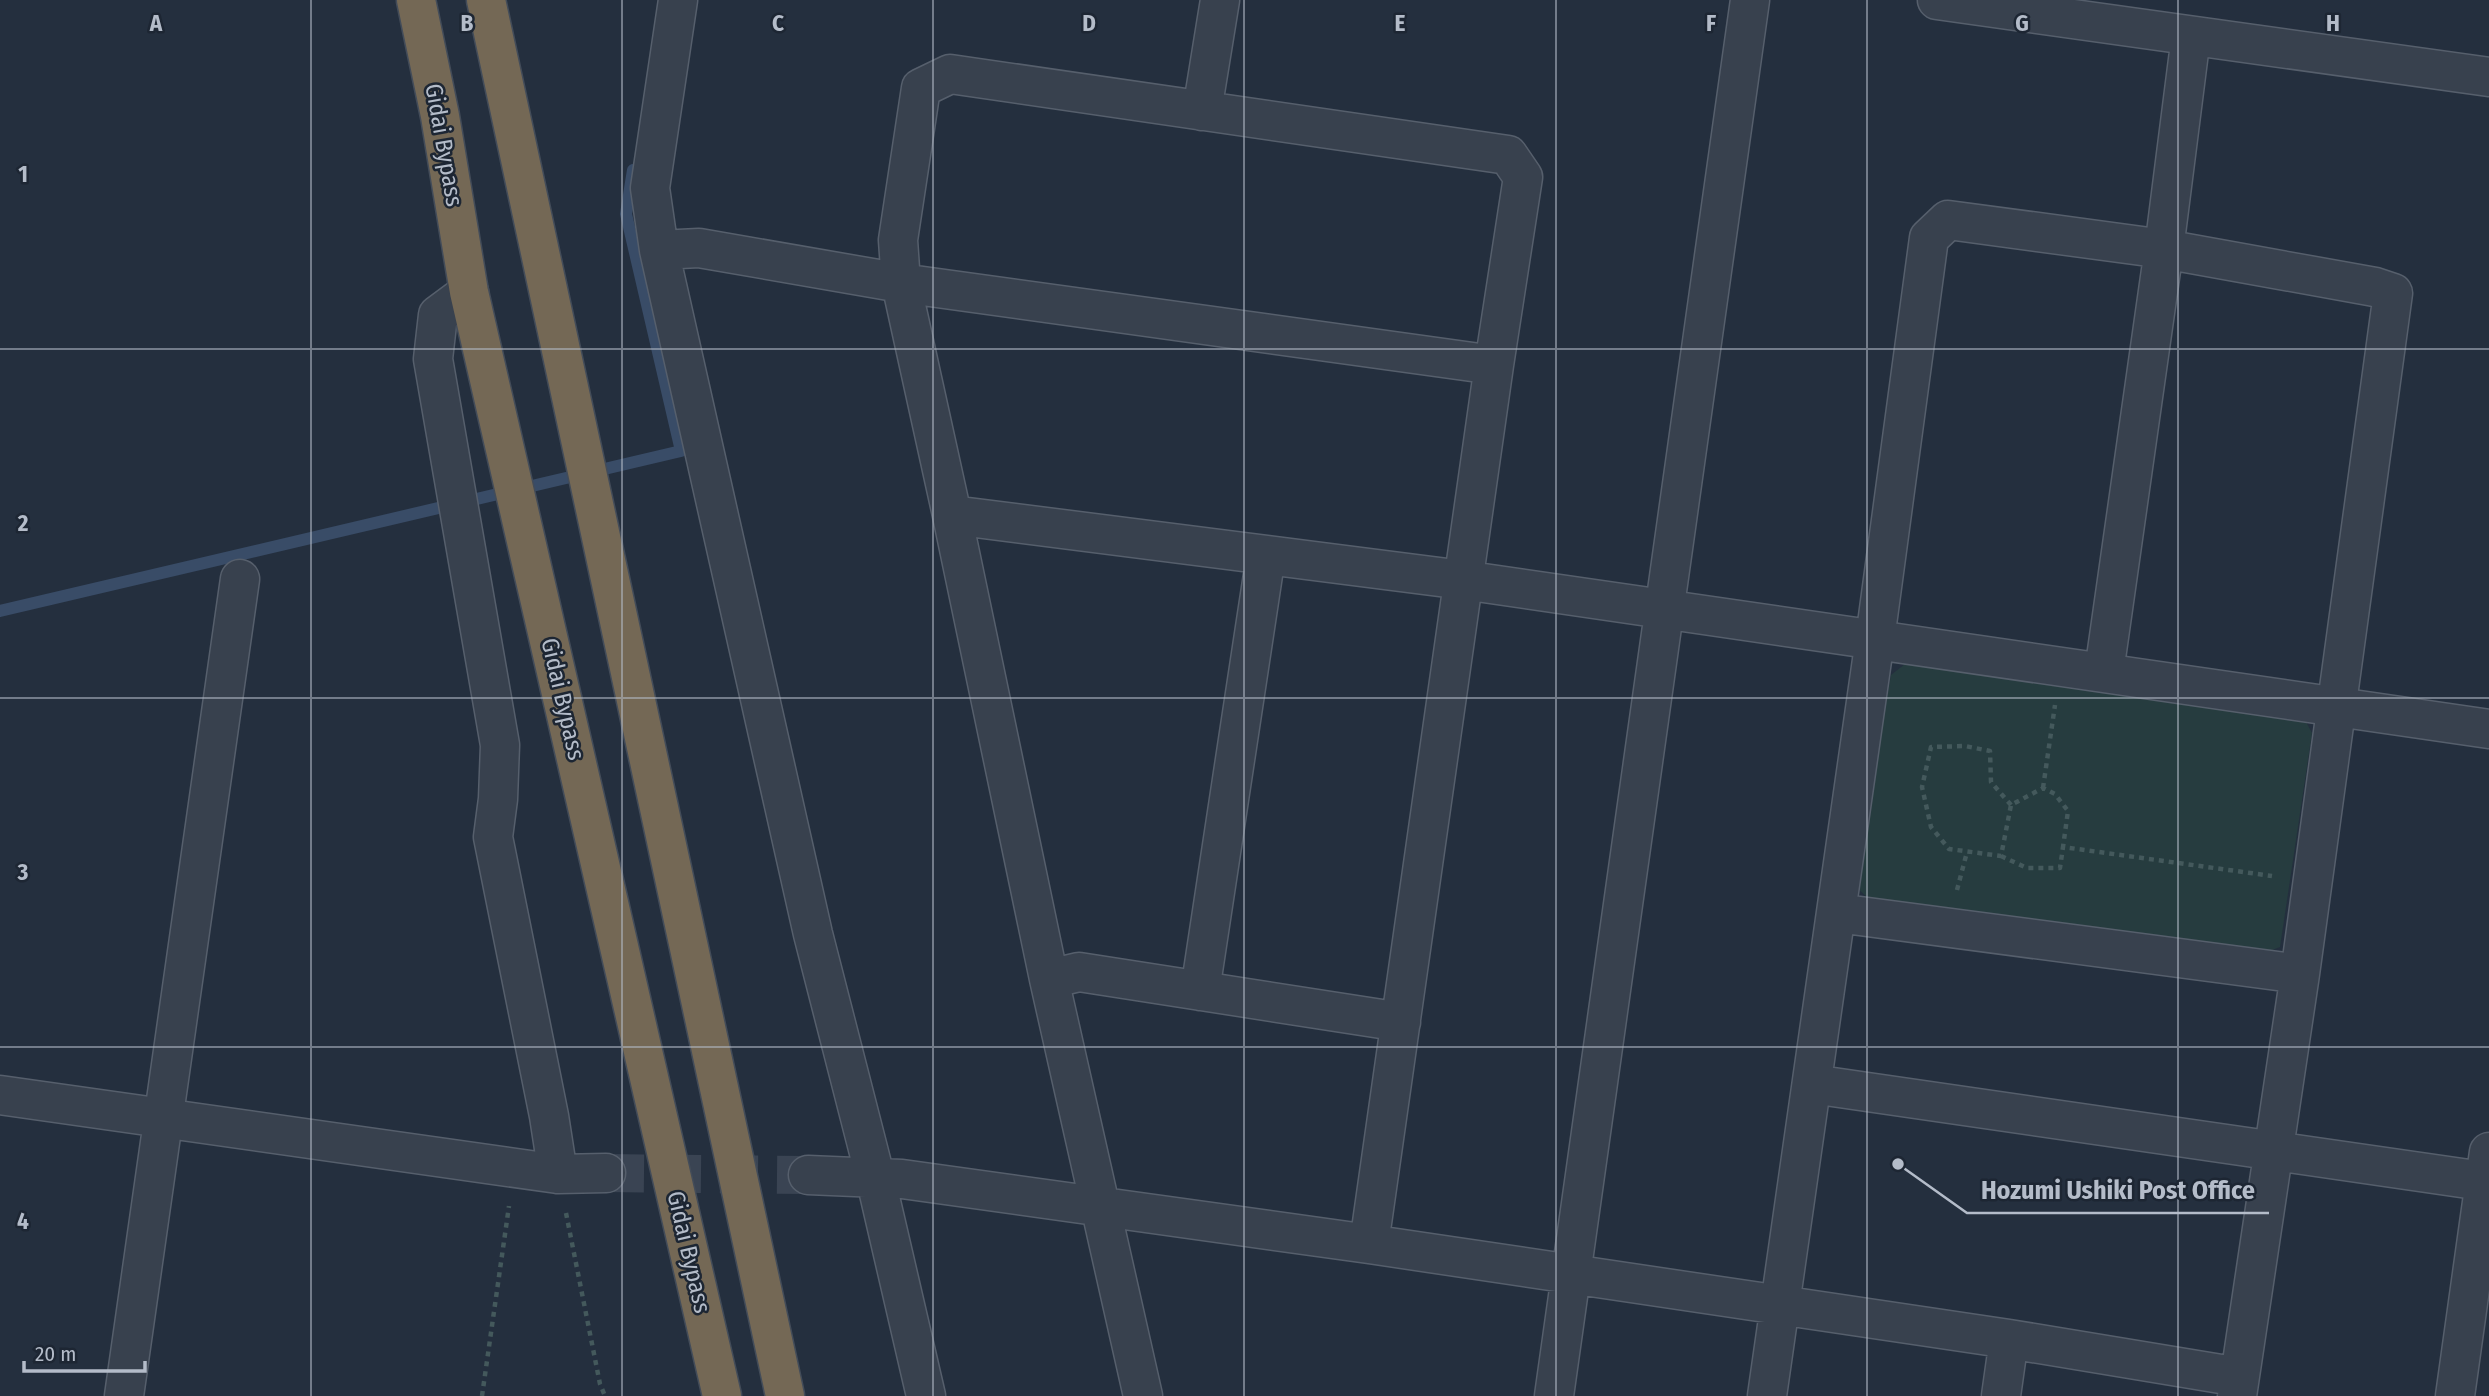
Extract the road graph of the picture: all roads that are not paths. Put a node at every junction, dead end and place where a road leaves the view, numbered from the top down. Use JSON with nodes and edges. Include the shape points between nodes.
{"nodes":[{"id":1,"x":416,"y":0,"type":"edge"},
{"id":2,"x":486,"y":0,"type":"edge"},
{"id":3,"x":678,"y":0,"type":"edge"},
{"id":4,"x":1220,"y":0,"type":"edge"},
{"id":5,"x":1750,"y":0,"type":"edge"},
{"id":6,"x":1937,"y":0,"type":"edge"},
{"id":7,"x":2084,"y":11,"type":"edge"},
{"id":8,"x":2191,"y":36,"type":"junction"},
{"id":9,"x":2489,"y":77,"type":"edge"},
{"id":10,"x":1202,"y":111,"type":"junction"},
{"id":11,"x":2164,"y":249,"type":"junction"},
{"id":12,"x":659,"y":250,"type":"junction"},
{"id":13,"x":901,"y":283,"type":"junction"},
{"id":14,"x":469,"y":292,"type":"junction"},
{"id":15,"x":1494,"y":365,"type":"junction"},
{"id":16,"x":952,"y":515,"type":"junction"},
{"id":17,"x":1266,"y":555,"type":"junction"},
{"id":18,"x":240,"y":579,"type":"dead end"},
{"id":19,"x":1463,"y":580,"type":"junction"},
{"id":20,"x":1664,"y":610,"type":"junction"},
{"id":21,"x":1875,"y":639,"type":"junction"},
{"id":22,"x":2104,"y":672,"type":"junction"},
{"id":23,"x":2335,"y":706,"type":"junction"},
{"id":24,"x":2489,"y":729,"type":"edge"},
{"id":25,"x":1837,"y":914,"type":"junction"},
{"id":26,"x":2300,"y":974,"type":"junction"},
{"id":27,"x":1049,"y":979,"type":"junction"},
{"id":28,"x":1200,"y":991,"type":"junction"},
{"id":29,"x":1401,"y":1022,"type":"junction"},
{"id":30,"x":1812,"y":1084,"type":"junction"},
{"id":31,"x":0,"y":1096,"type":"edge"},
{"id":32,"x":163,"y":1118,"type":"junction"},
{"id":33,"x":2273,"y":1149,"type":"junction"},
{"id":34,"x":2488,"y":1172,"type":"edge"},
{"id":35,"x":606,"y":1173,"type":"tunnel mouth"},
{"id":36,"x":558,"y":1174,"type":"junction"},
{"id":37,"x":808,"y":1175,"type":"tunnel mouth"},
{"id":38,"x":874,"y":1176,"type":"junction"},
{"id":39,"x":1099,"y":1206,"type":"junction"},
{"id":40,"x":1369,"y":1244,"type":"junction"},
{"id":41,"x":1572,"y":1274,"type":"junction"},
{"id":42,"x":1781,"y":1307,"type":"junction"},
{"id":43,"x":2008,"y":1339,"type":"junction"},
{"id":44,"x":2238,"y":1387,"type":"edge"},
{"id":45,"x":124,"y":1396,"type":"edge"},
{"id":46,"x":722,"y":1396,"type":"edge"},
{"id":47,"x":785,"y":1396,"type":"edge"},
{"id":48,"x":926,"y":1396,"type":"edge"},
{"id":49,"x":1143,"y":1396,"type":"edge"},
{"id":50,"x":1554,"y":1396,"type":"edge"},
{"id":51,"x":1767,"y":1396,"type":"edge"},
{"id":52,"x":2001,"y":1396,"type":"edge"},
{"id":53,"x":2455,"y":1396,"type":"edge"}],
"edges":[{"from":1,"to":14,"type":"highway","name":"Gidai Bypass"},
{"from":2,"to":47,"type":"highway"},
{"from":3,"to":12,"type":"street","via":[[650,188]]},
{"from":4,"to":10,"type":"street"},
{"from":5,"to":20,"type":"street"},
{"from":6,"to":7,"type":"street"},
{"from":7,"to":8,"type":"street"},
{"from":8,"to":9,"type":"street"},
{"from":8,"to":11,"type":"street"},
{"from":10,"to":13,"type":"street","via":[[950,75],[921,88],[898,240]]},
{"from":10,"to":15,"type":"street","via":[[1508,155],[1523,177]]},
{"from":11,"to":21,"type":"street","via":[[1948,220],[1929,238]]},
{"from":11,"to":22,"type":"street"},
{"from":11,"to":23,"type":"street","via":[[2393,293]]},
{"from":12,"to":13,"type":"street","via":[[699,248]]},
{"from":12,"to":38,"type":"street","via":[[813,933]]},
{"from":13,"to":15,"type":"street"},
{"from":13,"to":16,"type":"street"},
{"from":14,"to":36,"type":"street","via":[[438,315],[433,359],[500,745],[493,837]]},
{"from":14,"to":46,"type":"highway","name":"Gidai Bypass"},
{"from":15,"to":19,"type":"street"},
{"from":16,"to":17,"type":"street"},
{"from":16,"to":27,"type":"street"},
{"from":17,"to":19,"type":"street"},
{"from":17,"to":28,"type":"street"},
{"from":18,"to":32,"type":"street"},
{"from":19,"to":20,"type":"street"},
{"from":19,"to":29,"type":"street"},
{"from":20,"to":21,"type":"street"},
{"from":20,"to":41,"type":"street"},
{"from":21,"to":22,"type":"street"},
{"from":21,"to":25,"type":"street"},
{"from":22,"to":23,"type":"street"},
{"from":23,"to":24,"type":"street"},
{"from":23,"to":26,"type":"street"},
{"from":25,"to":26,"type":"street"},
{"from":25,"to":30,"type":"street"},
{"from":26,"to":33,"type":"street"},
{"from":27,"to":28,"type":"street","via":[[1079,972]]},
{"from":27,"to":39,"type":"street"},
{"from":28,"to":29,"type":"street"},
{"from":29,"to":40,"type":"street"},
{"from":30,"to":33,"type":"street"},
{"from":30,"to":42,"type":"street"},
{"from":31,"to":32,"type":"street"},
{"from":32,"to":36,"type":"street"},
{"from":32,"to":45,"type":"street"},
{"from":33,"to":34,"type":"street"},
{"from":33,"to":44,"type":"street"},
{"from":34,"to":53,"type":"street"},
{"from":35,"to":36,"type":"street"},
{"from":37,"to":38,"type":"street"},
{"from":38,"to":39,"type":"street"},
{"from":38,"to":48,"type":"street"},
{"from":39,"to":40,"type":"street"},
{"from":39,"to":49,"type":"street"},
{"from":40,"to":41,"type":"street"},
{"from":41,"to":42,"type":"street"},
{"from":41,"to":50,"type":"street"},
{"from":42,"to":43,"type":"street"},
{"from":42,"to":51,"type":"street"},
{"from":43,"to":44,"type":"street"},
{"from":43,"to":52,"type":"street"}]}
